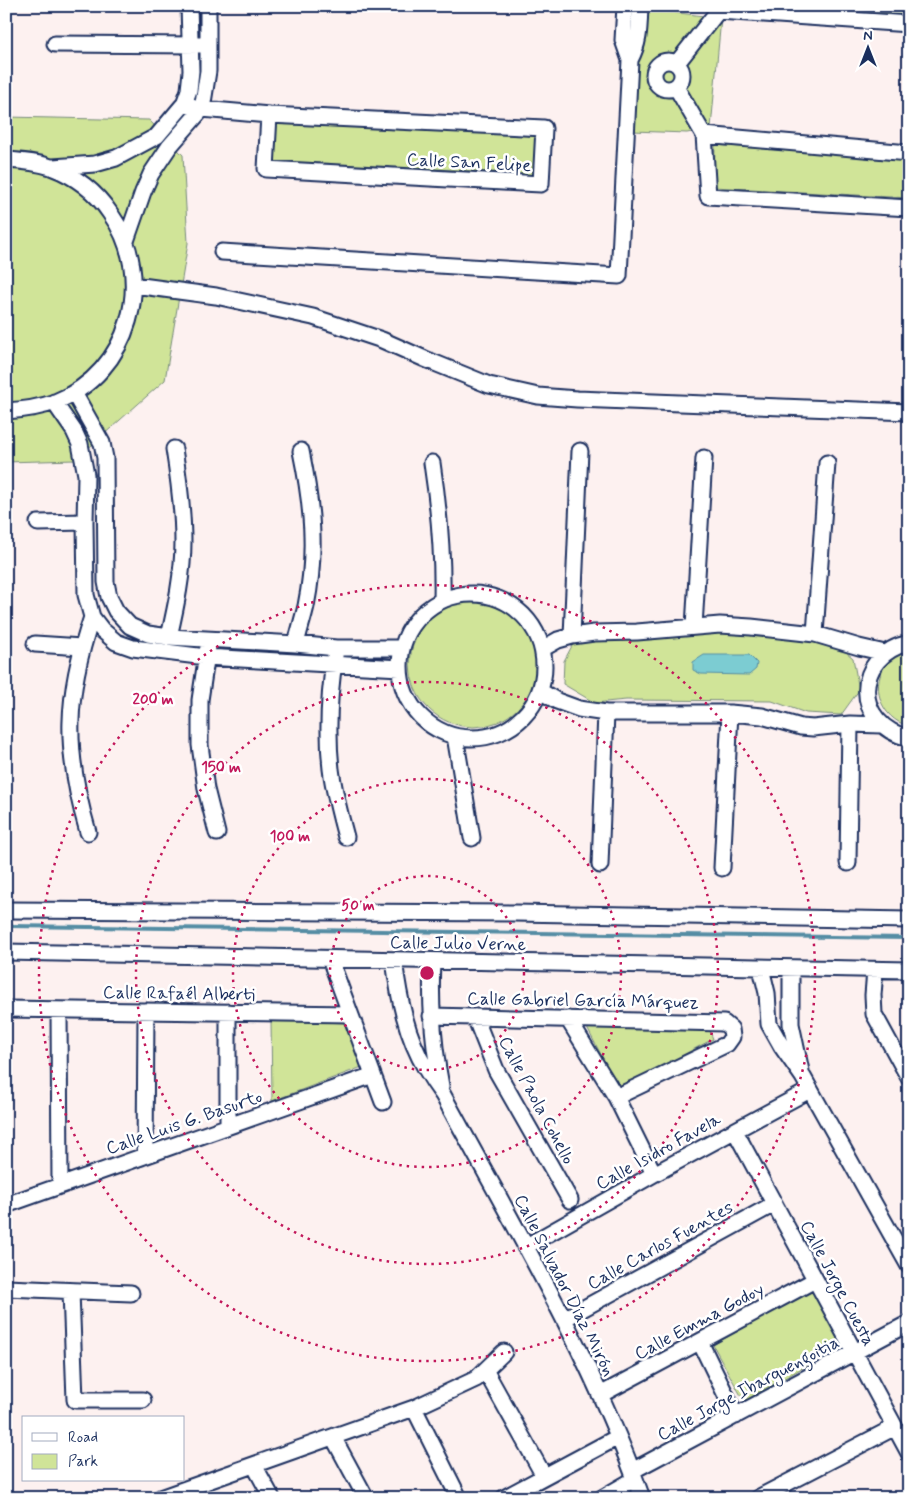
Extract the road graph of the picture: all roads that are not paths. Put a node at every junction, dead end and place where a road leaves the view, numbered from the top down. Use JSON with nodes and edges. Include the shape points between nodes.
{"nodes":[{"id":1,"x":190,"y":6,"type":"edge"},
{"id":2,"x":208,"y":6,"type":"edge"},
{"id":3,"x":625,"y":6,"type":"edge"},
{"id":4,"x":640,"y":6,"type":"edge"},
{"id":5,"x":718,"y":8,"type":"edge"},
{"id":6,"x":909,"y":24,"type":"edge"},
{"id":7,"x":55,"y":44,"type":"dead end"},
{"id":8,"x":191,"y":45,"type":"junction"},
{"id":9,"x":209,"y":45,"type":"junction"},
{"id":10,"x":677,"y":63,"type":"junction"},
{"id":11,"x":630,"y":66,"type":"junction"},
{"id":12,"x":654,"y":72,"type":"junction"},
{"id":13,"x":676,"y":87,"type":"junction"},
{"id":14,"x":184,"y":104,"type":"junction"},
{"id":15,"x":202,"y":109,"type":"junction"},
{"id":16,"x":269,"y":115,"type":"junction"},
{"id":17,"x":704,"y":135,"type":"junction"},
{"id":18,"x":157,"y":136,"type":"junction"},
{"id":19,"x":169,"y":147,"type":"junction"},
{"id":20,"x":909,"y":153,"type":"edge"},
{"id":21,"x":6,"y":160,"type":"edge"},
{"id":22,"x":51,"y":167,"type":"junction"},
{"id":23,"x":909,"y":208,"type":"edge"},
{"id":24,"x":126,"y":242,"type":"junction"},
{"id":25,"x":222,"y":252,"type":"dead end"},
{"id":26,"x":134,"y":285,"type":"junction"},
{"id":27,"x":74,"y":393,"type":"junction"},
{"id":28,"x":54,"y":402,"type":"junction"},
{"id":29,"x":6,"y":411,"type":"edge"},
{"id":30,"x":909,"y":412,"type":"edge"},
{"id":31,"x":174,"y":449,"type":"dead end"},
{"id":32,"x":301,"y":451,"type":"dead end"},
{"id":33,"x":580,"y":451,"type":"dead end"},
{"id":34,"x":704,"y":458,"type":"dead end"},
{"id":35,"x":432,"y":463,"type":"dead end"},
{"id":36,"x":827,"y":463,"type":"dead end"},
{"id":37,"x":85,"y":522,"type":"junction"},
{"id":38,"x":38,"y":523,"type":"dead end"},
{"id":39,"x":442,"y":600,"type":"junction"},
{"id":40,"x":92,"y":617,"type":"junction"},
{"id":41,"x":694,"y":627,"type":"junction"},
{"id":42,"x":815,"y":634,"type":"junction"},
{"id":43,"x":572,"y":636,"type":"junction"},
{"id":44,"x":169,"y":637,"type":"junction"},
{"id":45,"x":209,"y":639,"type":"junction"},
{"id":46,"x":909,"y":643,"type":"edge"},
{"id":47,"x":36,"y":644,"type":"dead end"},
{"id":48,"x":296,"y":644,"type":"junction"},
{"id":49,"x":82,"y":647,"type":"junction"},
{"id":50,"x":336,"y":648,"type":"junction"},
{"id":51,"x":402,"y":648,"type":"junction"},
{"id":52,"x":542,"y":649,"type":"junction"},
{"id":53,"x":885,"y":653,"type":"junction"},
{"id":54,"x":206,"y":657,"type":"junction"},
{"id":55,"x":333,"y":665,"type":"junction"},
{"id":56,"x":400,"y":668,"type":"junction"},
{"id":57,"x":540,"y":691,"type":"junction"},
{"id":58,"x":606,"y":712,"type":"junction"},
{"id":59,"x":730,"y":712,"type":"junction"},
{"id":60,"x":850,"y":724,"type":"junction"},
{"id":61,"x":881,"y":725,"type":"junction"},
{"id":62,"x":455,"y":736,"type":"junction"},
{"id":63,"x":909,"y":738,"type":"edge"},
{"id":64,"x":88,"y":832,"type":"dead end"},
{"id":65,"x":217,"y":833,"type":"dead end"},
{"id":66,"x":346,"y":837,"type":"dead end"},
{"id":67,"x":472,"y":838,"type":"dead end"},
{"id":68,"x":848,"y":863,"type":"dead end"},
{"id":69,"x":600,"y":865,"type":"dead end"},
{"id":70,"x":722,"y":868,"type":"dead end"},
{"id":71,"x":6,"y":910,"type":"edge"},
{"id":72,"x":909,"y":920,"type":"edge"},
{"id":73,"x":6,"y":952,"type":"edge"},
{"id":74,"x":330,"y":959,"type":"junction"},
{"id":75,"x":394,"y":960,"type":"junction"},
{"id":76,"x":432,"y":961,"type":"junction"},
{"id":77,"x":761,"y":968,"type":"junction"},
{"id":78,"x":791,"y":968,"type":"junction"},
{"id":79,"x":875,"y":970,"type":"junction"},
{"id":80,"x":909,"y":970,"type":"edge"},
{"id":81,"x":6,"y":1009,"type":"edge"},
{"id":82,"x":60,"y":1010,"type":"junction"},
{"id":83,"x":146,"y":1011,"type":"junction"},
{"id":84,"x":228,"y":1012,"type":"junction"},
{"id":85,"x":350,"y":1014,"type":"junction"},
{"id":86,"x":431,"y":1016,"type":"junction"},
{"id":87,"x":475,"y":1017,"type":"junction"},
{"id":88,"x":568,"y":1019,"type":"junction"},
{"id":89,"x":373,"y":1075,"type":"junction"},
{"id":90,"x":909,"y":1078,"type":"edge"},
{"id":91,"x":806,"y":1083,"type":"junction"},
{"id":92,"x":443,"y":1095,"type":"junction"},
{"id":93,"x":616,"y":1097,"type":"junction"},
{"id":94,"x":383,"y":1102,"type":"dead end"},
{"id":95,"x":228,"y":1126,"type":"junction"},
{"id":96,"x":735,"y":1130,"type":"junction"},
{"id":97,"x":145,"y":1156,"type":"junction"},
{"id":98,"x":654,"y":1174,"type":"junction"},
{"id":99,"x":60,"y":1186,"type":"junction"},
{"id":100,"x":570,"y":1200,"type":"dead end"},
{"id":101,"x":774,"y":1204,"type":"junction"},
{"id":102,"x":6,"y":1205,"type":"edge"},
{"id":103,"x":525,"y":1247,"type":"junction"},
{"id":104,"x":909,"y":1266,"type":"edge"},
{"id":105,"x":816,"y":1280,"type":"junction"},
{"id":106,"x":6,"y":1288,"type":"edge"},
{"id":107,"x":71,"y":1290,"type":"junction"},
{"id":108,"x":131,"y":1293,"type":"dead end"},
{"id":109,"x":564,"y":1319,"type":"junction"},
{"id":110,"x":909,"y":1323,"type":"edge"},
{"id":111,"x":700,"y":1342,"type":"junction"},
{"id":112,"x":504,"y":1352,"type":"dead end"},
{"id":113,"x":854,"y":1352,"type":"junction"},
{"id":114,"x":485,"y":1370,"type":"junction"},
{"id":115,"x":600,"y":1395,"type":"junction"},
{"id":116,"x":143,"y":1400,"type":"dead end"},
{"id":117,"x":414,"y":1408,"type":"junction"},
{"id":118,"x":736,"y":1416,"type":"junction"},
{"id":119,"x":895,"y":1428,"type":"junction"},
{"id":120,"x":618,"y":1436,"type":"junction"},
{"id":121,"x":333,"y":1437,"type":"junction"},
{"id":122,"x":909,"y":1453,"type":"edge"},
{"id":123,"x":254,"y":1465,"type":"junction"},
{"id":124,"x":634,"y":1475,"type":"junction"},
{"id":125,"x":544,"y":1476,"type":"junction"},
{"id":126,"x":176,"y":1495,"type":"edge"},
{"id":127,"x":160,"y":1498,"type":"edge"},
{"id":128,"x":272,"y":1498,"type":"edge"},
{"id":129,"x":366,"y":1498,"type":"edge"},
{"id":130,"x":458,"y":1498,"type":"edge"},
{"id":131,"x":504,"y":1498,"type":"edge"},
{"id":132,"x":602,"y":1498,"type":"edge"},
{"id":133,"x":642,"y":1498,"type":"edge"},
{"id":134,"x":758,"y":1498,"type":"edge"}],
"edges":[{"from":1,"to":8,"type":"street"},
{"from":2,"to":9,"type":"street"},
{"from":3,"to":11,"type":"street","via":[[623,40]]},
{"from":4,"to":11,"type":"street","via":[[638,41]]},
{"from":5,"to":6,"type":"street"},
{"from":5,"to":10,"type":"street"},
{"from":7,"to":8,"type":"street"},
{"from":8,"to":9,"type":"street"},
{"from":8,"to":14,"type":"street","via":[[189,90]]},
{"from":9,"to":15,"type":"street"},
{"from":10,"to":12,"type":"street","via":[[665,60]]},
{"from":10,"to":13,"type":"street","via":[[683,73],[682,81]]},
{"from":11,"to":12,"type":"street"},
{"from":11,"to":25,"type":"street","via":[[618,276]]},
{"from":12,"to":13,"type":"street","via":[[660,86]]},
{"from":13,"to":17,"type":"street"},
{"from":14,"to":15,"type":"street","name":"Calle San Felipe"},
{"from":14,"to":18,"type":"street"},
{"from":15,"to":16,"type":"street","name":"Calle San Felipe"},
{"from":15,"to":19,"type":"street"},
{"from":16,"to":16,"type":"street","name":"Calle San Felipe","via":[[544,128],[541,184],[266,169]]},
{"from":17,"to":20,"type":"street"},
{"from":17,"to":23,"type":"street","via":[[708,196]]},
{"from":18,"to":19,"type":"street"},
{"from":18,"to":22,"type":"street","via":[[116,158],[95,164]]},
{"from":19,"to":24,"type":"street","via":[[142,192]]},
{"from":21,"to":22,"type":"street"},
{"from":22,"to":24,"type":"street","via":[[71,176],[99,199],[117,222]]},
{"from":24,"to":26,"type":"street"},
{"from":26,"to":27,"type":"street","via":[[126,331],[117,349],[105,366]]},
{"from":26,"to":30,"type":"street","via":[[216,296],[313,317],[382,340],[489,385],[538,396]]},
{"from":27,"to":28,"type":"street"},
{"from":27,"to":44,"type":"street","via":[[102,443],[105,458],[106,582],[109,597],[116,612],[130,626],[148,634]]},
{"from":28,"to":29,"type":"street","via":[[27,410]]},
{"from":28,"to":37,"type":"street","via":[[80,444],[86,475]]},
{"from":31,"to":44,"type":"street","via":[[182,496],[183,544],[179,591]]},
{"from":32,"to":48,"type":"street","via":[[309,490],[312,548],[306,606]]},
{"from":33,"to":43,"type":"street"},
{"from":34,"to":41,"type":"street"},
{"from":35,"to":39,"type":"street","via":[[441,532]]},
{"from":36,"to":42,"type":"street"},
{"from":37,"to":38,"type":"street"},
{"from":37,"to":40,"type":"street","via":[[86,594]]},
{"from":39,"to":51,"type":"street","via":[[416,620]]},
{"from":39,"to":52,"type":"street","via":[[484,595],[504,602],[521,613],[534,630]]},
{"from":40,"to":49,"type":"street"},
{"from":40,"to":54,"type":"street","via":[[102,630],[124,645]]},
{"from":41,"to":42,"type":"street","via":[[750,626]]},
{"from":41,"to":43,"type":"street"},
{"from":42,"to":53,"type":"street"},
{"from":43,"to":52,"type":"street"},
{"from":44,"to":45,"type":"street"},
{"from":45,"to":48,"type":"street"},
{"from":45,"to":54,"type":"street"},
{"from":46,"to":53,"type":"street"},
{"from":47,"to":49,"type":"street"},
{"from":48,"to":50,"type":"street"},
{"from":49,"to":64,"type":"street","via":[[71,708],[70,740],[77,794]]},
{"from":50,"to":51,"type":"street"},
{"from":50,"to":55,"type":"street"},
{"from":51,"to":56,"type":"street"},
{"from":52,"to":57,"type":"street","via":[[544,670]]},
{"from":53,"to":61,"type":"street","via":[[874,665],[868,680],[867,696],[871,712]]},
{"from":54,"to":55,"type":"street"},
{"from":54,"to":65,"type":"street","via":[[200,700],[200,745]]},
{"from":55,"to":56,"type":"street"},
{"from":55,"to":66,"type":"street","via":[[329,734],[337,803]]},
{"from":56,"to":62,"type":"street","via":[[410,704],[437,729]]},
{"from":57,"to":58,"type":"street","via":[[579,709]]},
{"from":57,"to":62,"type":"street","via":[[532,706],[506,729],[489,736]]},
{"from":58,"to":59,"type":"street"},
{"from":58,"to":69,"type":"street"},
{"from":59,"to":60,"type":"street","via":[[762,716],[801,727]]},
{"from":59,"to":70,"type":"street"},
{"from":60,"to":61,"type":"street"},
{"from":60,"to":68,"type":"street"},
{"from":61,"to":63,"type":"street"},
{"from":62,"to":67,"type":"street"},
{"from":71,"to":72,"type":"street","name":"Calle Julio Verne","via":[[515,912]]},
{"from":73,"to":74,"type":"street","name":"Calle Julio Verne"},
{"from":74,"to":75,"type":"street","name":"Calle Julio Verne"},
{"from":74,"to":85,"type":"street"},
{"from":75,"to":76,"type":"street","name":"Calle Julio Verne"},
{"from":75,"to":92,"type":"street","name":"Calle Salvador Díaz Mirón","via":[[397,989],[413,1043]]},
{"from":76,"to":77,"type":"street","name":"Calle Julio Verne"},
{"from":76,"to":86,"type":"street","name":"Calle Salvador Díaz Mirón"},
{"from":77,"to":78,"type":"street","name":"Calle Julio Verne"},
{"from":77,"to":91,"type":"street","via":[[769,1024]]},
{"from":78,"to":79,"type":"street","name":"Calle Julio Verne"},
{"from":78,"to":91,"type":"street","via":[[792,1024]]},
{"from":79,"to":80,"type":"street","name":"Calle Julio Verne"},
{"from":79,"to":90,"type":"street","via":[[874,1014]]},
{"from":81,"to":82,"type":"street","name":"Calle Rafaél Alberti"},
{"from":82,"to":83,"type":"street","name":"Calle Rafaél Alberti"},
{"from":82,"to":99,"type":"street"},
{"from":83,"to":84,"type":"street","name":"Calle Rafaél Alberti"},
{"from":83,"to":97,"type":"street"},
{"from":84,"to":85,"type":"street","name":"Calle Rafaél Alberti"},
{"from":84,"to":95,"type":"street"},
{"from":85,"to":89,"type":"street"},
{"from":86,"to":87,"type":"street","name":"Calle Gabriel García Márquez"},
{"from":86,"to":92,"type":"street","name":"Calle Salvador Díaz Mirón"},
{"from":87,"to":88,"type":"street","name":"Calle Gabriel García Márquez"},
{"from":87,"to":100,"type":"street","name":"Calle Paola Cohello","via":[[496,1070]]},
{"from":88,"to":93,"type":"street"},
{"from":88,"to":93,"type":"street","name":"Calle Gabriel García Márquez","via":[[724,1023],[731,1029],[732,1037],[726,1044]]},
{"from":89,"to":94,"type":"street"},
{"from":89,"to":95,"type":"street","name":"Calle Luis G. Basurto"},
{"from":91,"to":96,"type":"street","name":"Calle Isidro Favela"},
{"from":91,"to":104,"type":"street"},
{"from":92,"to":103,"type":"street","name":"Calle Salvador Díaz Mirón"},
{"from":93,"to":98,"type":"street"},
{"from":95,"to":97,"type":"street","name":"Calle Luis G. Basurto"},
{"from":96,"to":98,"type":"street","name":"Calle Isidro Favela"},
{"from":96,"to":101,"type":"street","name":"Calle Jorge Cuesta"},
{"from":97,"to":99,"type":"street","name":"Calle Luis G. Basurto"},
{"from":98,"to":103,"type":"street","name":"Calle Isidro Favela"},
{"from":99,"to":102,"type":"street","name":"Calle Luis G. Basurto"},
{"from":101,"to":105,"type":"street","name":"Calle Jorge Cuesta"},
{"from":101,"to":109,"type":"street","name":"Calle Carlos Fuentes"},
{"from":103,"to":109,"type":"street","name":"Calle Salvador Díaz Mirón"},
{"from":105,"to":111,"type":"street","name":"Calle Emma Godoy"},
{"from":105,"to":113,"type":"street","name":"Calle Jorge Cuesta"},
{"from":106,"to":107,"type":"street"},
{"from":107,"to":108,"type":"street"},
{"from":107,"to":116,"type":"street","via":[[75,1400]]},
{"from":109,"to":115,"type":"street","name":"Calle Salvador Díaz Mirón"},
{"from":110,"to":113,"type":"street","name":"Calle Jorge Ibarguengoitia"},
{"from":111,"to":115,"type":"street","name":"Calle Emma Godoy"},
{"from":111,"to":118,"type":"street"},
{"from":112,"to":114,"type":"street"},
{"from":113,"to":118,"type":"street","name":"Calle Jorge Ibarguengoitia"},
{"from":113,"to":119,"type":"street","name":"Calle Jorge Cuesta"},
{"from":114,"to":117,"type":"street","via":[[476,1379]]},
{"from":114,"to":125,"type":"street"},
{"from":115,"to":120,"type":"street","name":"Calle Salvador Díaz Mirón"},
{"from":117,"to":121,"type":"street"},
{"from":117,"to":130,"type":"street"},
{"from":118,"to":124,"type":"street","name":"Calle Jorge Ibarguengoitia"},
{"from":119,"to":122,"type":"street","name":"Calle Jorge Cuesta"},
{"from":119,"to":134,"type":"street"},
{"from":120,"to":124,"type":"street","name":"Calle Salvador Díaz Mirón"},
{"from":120,"to":125,"type":"street"},
{"from":121,"to":123,"type":"street"},
{"from":121,"to":129,"type":"street"},
{"from":123,"to":126,"type":"street"},
{"from":123,"to":128,"type":"street"},
{"from":124,"to":132,"type":"street","name":"Calle Jorge Ibarguengoitia"},
{"from":124,"to":133,"type":"street","name":"Calle Salvador Díaz Mirón"},
{"from":125,"to":131,"type":"street"},
{"from":126,"to":127,"type":"street"}]}
